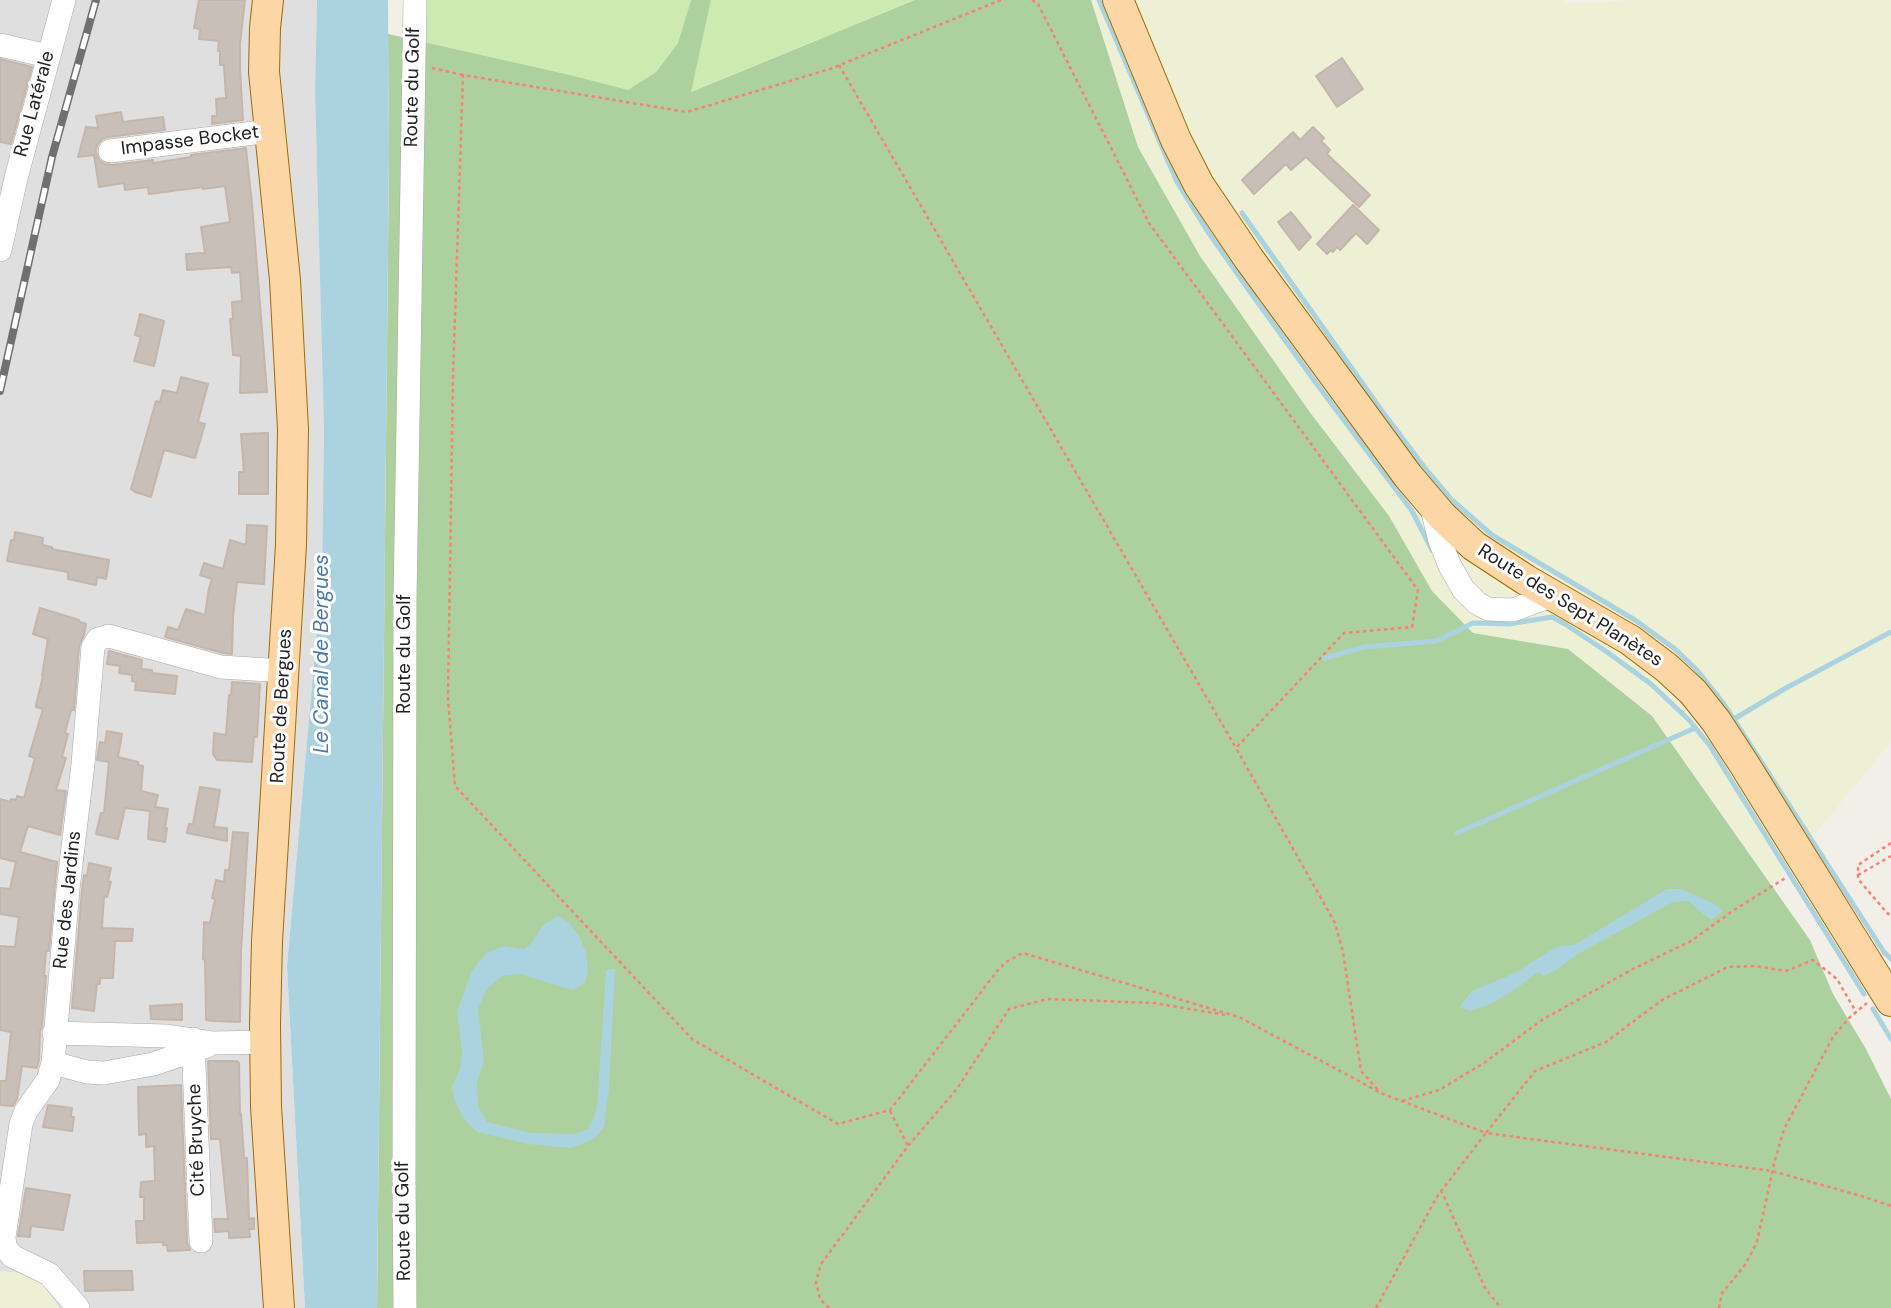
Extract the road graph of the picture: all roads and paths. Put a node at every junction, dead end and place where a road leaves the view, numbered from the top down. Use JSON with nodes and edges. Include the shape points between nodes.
{"nodes":[{"id":1,"x":64,"y":0,"type":"edge"},
{"id":2,"x":268,"y":0,"type":"edge"},
{"id":3,"x":281,"y":0,"type":"edge"},
{"id":4,"x":415,"y":0,"type":"edge"},
{"id":5,"x":1001,"y":0,"type":"edge"},
{"id":6,"x":1032,"y":0,"type":"edge"},
{"id":7,"x":1118,"y":0,"type":"edge"},
{"id":8,"x":0,"y":45,"type":"edge"},
{"id":9,"x":48,"y":56,"type":"junction"},
{"id":10,"x":414,"y":64,"type":"junction"},
{"id":11,"x":839,"y":65,"type":"junction"},
{"id":12,"x":463,"y":75,"type":"junction"},
{"id":13,"x":268,"y":117,"type":"junction"},
{"id":14,"x":110,"y":151,"type":"dead end"},
{"id":15,"x":0,"y":250,"type":"edge"},
{"id":16,"x":1431,"y":505,"type":"junction"},
{"id":17,"x":1553,"y":595,"type":"junction"},
{"id":18,"x":284,"y":671,"type":"junction"},
{"id":19,"x":1236,"y":748,"type":"junction"},
{"id":20,"x":1891,"y":843,"type":"edge"},
{"id":21,"x":1891,"y":856,"type":"edge"},
{"id":22,"x":1858,"y":875,"type":"junction"},
{"id":23,"x":1784,"y":879,"type":"dead end"},
{"id":24,"x":1891,"y":913,"type":"edge"},
{"id":25,"x":1880,"y":1001,"type":"edge"},
{"id":26,"x":1856,"y":1012,"type":"junction"},
{"id":27,"x":1239,"y":1017,"type":"junction"},
{"id":28,"x":54,"y":1033,"type":"junction"},
{"id":29,"x":265,"y":1042,"type":"junction"},
{"id":30,"x":200,"y":1044,"type":"junction"},
{"id":31,"x":52,"y":1063,"type":"junction"},
{"id":32,"x":1382,"y":1094,"type":"junction"},
{"id":33,"x":1402,"y":1101,"type":"junction"},
{"id":34,"x":890,"y":1110,"type":"junction"},
{"id":35,"x":1486,"y":1133,"type":"junction"},
{"id":36,"x":908,"y":1146,"type":"junction"},
{"id":37,"x":1772,"y":1171,"type":"junction"},
{"id":38,"x":1441,"y":1190,"type":"junction"},
{"id":39,"x":1891,"y":1206,"type":"edge"},
{"id":40,"x":201,"y":1241,"type":"dead end"},
{"id":41,"x":78,"y":1308,"type":"edge"},
{"id":42,"x":279,"y":1308,"type":"edge"},
{"id":43,"x":405,"y":1308,"type":"edge"},
{"id":44,"x":829,"y":1308,"type":"edge"},
{"id":45,"x":1376,"y":1308,"type":"edge"},
{"id":46,"x":1501,"y":1308,"type":"edge"},
{"id":47,"x":1718,"y":1308,"type":"edge"}],
"edges":[{"from":1,"to":9,"type":"street","name":"Rue Latérale"},
{"from":2,"to":13,"type":"main road","name":"Route de Bergues","via":[[264,58]]},
{"from":3,"to":13,"type":"main road","name":"Route de Bergues","via":[[271,53]]},
{"from":4,"to":10,"type":"street","name":"Route du Golf"},
{"from":5,"to":11,"type":"path"},
{"from":6,"to":19,"type":"path","via":[[1149,223],[1418,590],[1412,627],[1343,632]]},
{"from":7,"to":16,"type":"main road","name":"Route des Sept Planètes","via":[[1173,132],[1206,197]]},
{"from":8,"to":9,"type":"street"},
{"from":9,"to":15,"type":"street","name":"Rue Latérale"},
{"from":10,"to":12,"type":"path"},
{"from":10,"to":43,"type":"street","name":"Route du Golf","via":[[405,599]]},
{"from":11,"to":12,"type":"path","via":[[687,112]]},
{"from":11,"to":19,"type":"path"},
{"from":12,"to":34,"type":"path","via":[[448,699],[454,786],[692,1039],[838,1124]]},
{"from":13,"to":14,"type":"street","name":"Impasse Bocket"},
{"from":13,"to":18,"type":"main road","name":"Route de Bergues","via":[[293,409]]},
{"from":16,"to":17,"type":"main road","name":"Route des Sept Planètes","via":[[1474,546]]},
{"from":16,"to":17,"type":"street","via":[[1450,566],[1477,603],[1488,609],[1513,610]]},
{"from":17,"to":25,"type":"main road","name":"Route des Sept Planètes","via":[[1643,649],[1700,701],[1744,764]]},
{"from":18,"to":28,"type":"street","name":"Rue des Jardins","via":[[230,669],[109,636],[94,644]]},
{"from":18,"to":29,"type":"main road","name":"Route de Bergues"},
{"from":19,"to":32,"type":"path","via":[[1335,923],[1361,1071]]},
{"from":20,"to":22,"type":"path","via":[[1858,865]]},
{"from":21,"to":22,"type":"path"},
{"from":22,"to":24,"type":"path"},
{"from":23,"to":33,"type":"path","via":[[1691,941],[1542,1020],[1439,1090]]},
{"from":25,"to":26,"type":"path"},
{"from":26,"to":35,"type":"path","via":[[1837,979],[1813,960],[1786,971],[1728,967],[1662,1000],[1606,1042],[1535,1070]]},
{"from":26,"to":37,"type":"path","via":[[1826,1048],[1784,1129]]},
{"from":27,"to":32,"type":"path"},
{"from":27,"to":34,"type":"path","via":[[1023,953],[998,970]]},
{"from":27,"to":36,"type":"path","via":[[1154,1003],[1048,999],[1009,1009],[956,1090]]},
{"from":28,"to":30,"type":"street","via":[[167,1036]]},
{"from":28,"to":31,"type":"street","name":"Rue des Jardins"},
{"from":29,"to":30,"type":"street"},
{"from":29,"to":42,"type":"main road","name":"Route de Bergues"},
{"from":30,"to":31,"type":"street","via":[[153,1064],[104,1073]]},
{"from":30,"to":40,"type":"street","name":"Cité Bruyche"},
{"from":31,"to":41,"type":"street","name":"Rue des Jardins","via":[[48,1080],[21,1124],[4,1241],[12,1256],[49,1274]]},
{"from":32,"to":33,"type":"path"},
{"from":33,"to":35,"type":"path"},
{"from":34,"to":36,"type":"path"},
{"from":35,"to":37,"type":"path"},
{"from":35,"to":38,"type":"path"},
{"from":36,"to":44,"type":"path","via":[[821,1264],[816,1282],[820,1299]]},
{"from":37,"to":39,"type":"path"},
{"from":37,"to":47,"type":"path","via":[[1757,1242],[1722,1293]]},
{"from":38,"to":45,"type":"path"},
{"from":38,"to":46,"type":"path","via":[[1485,1288]]}]}
